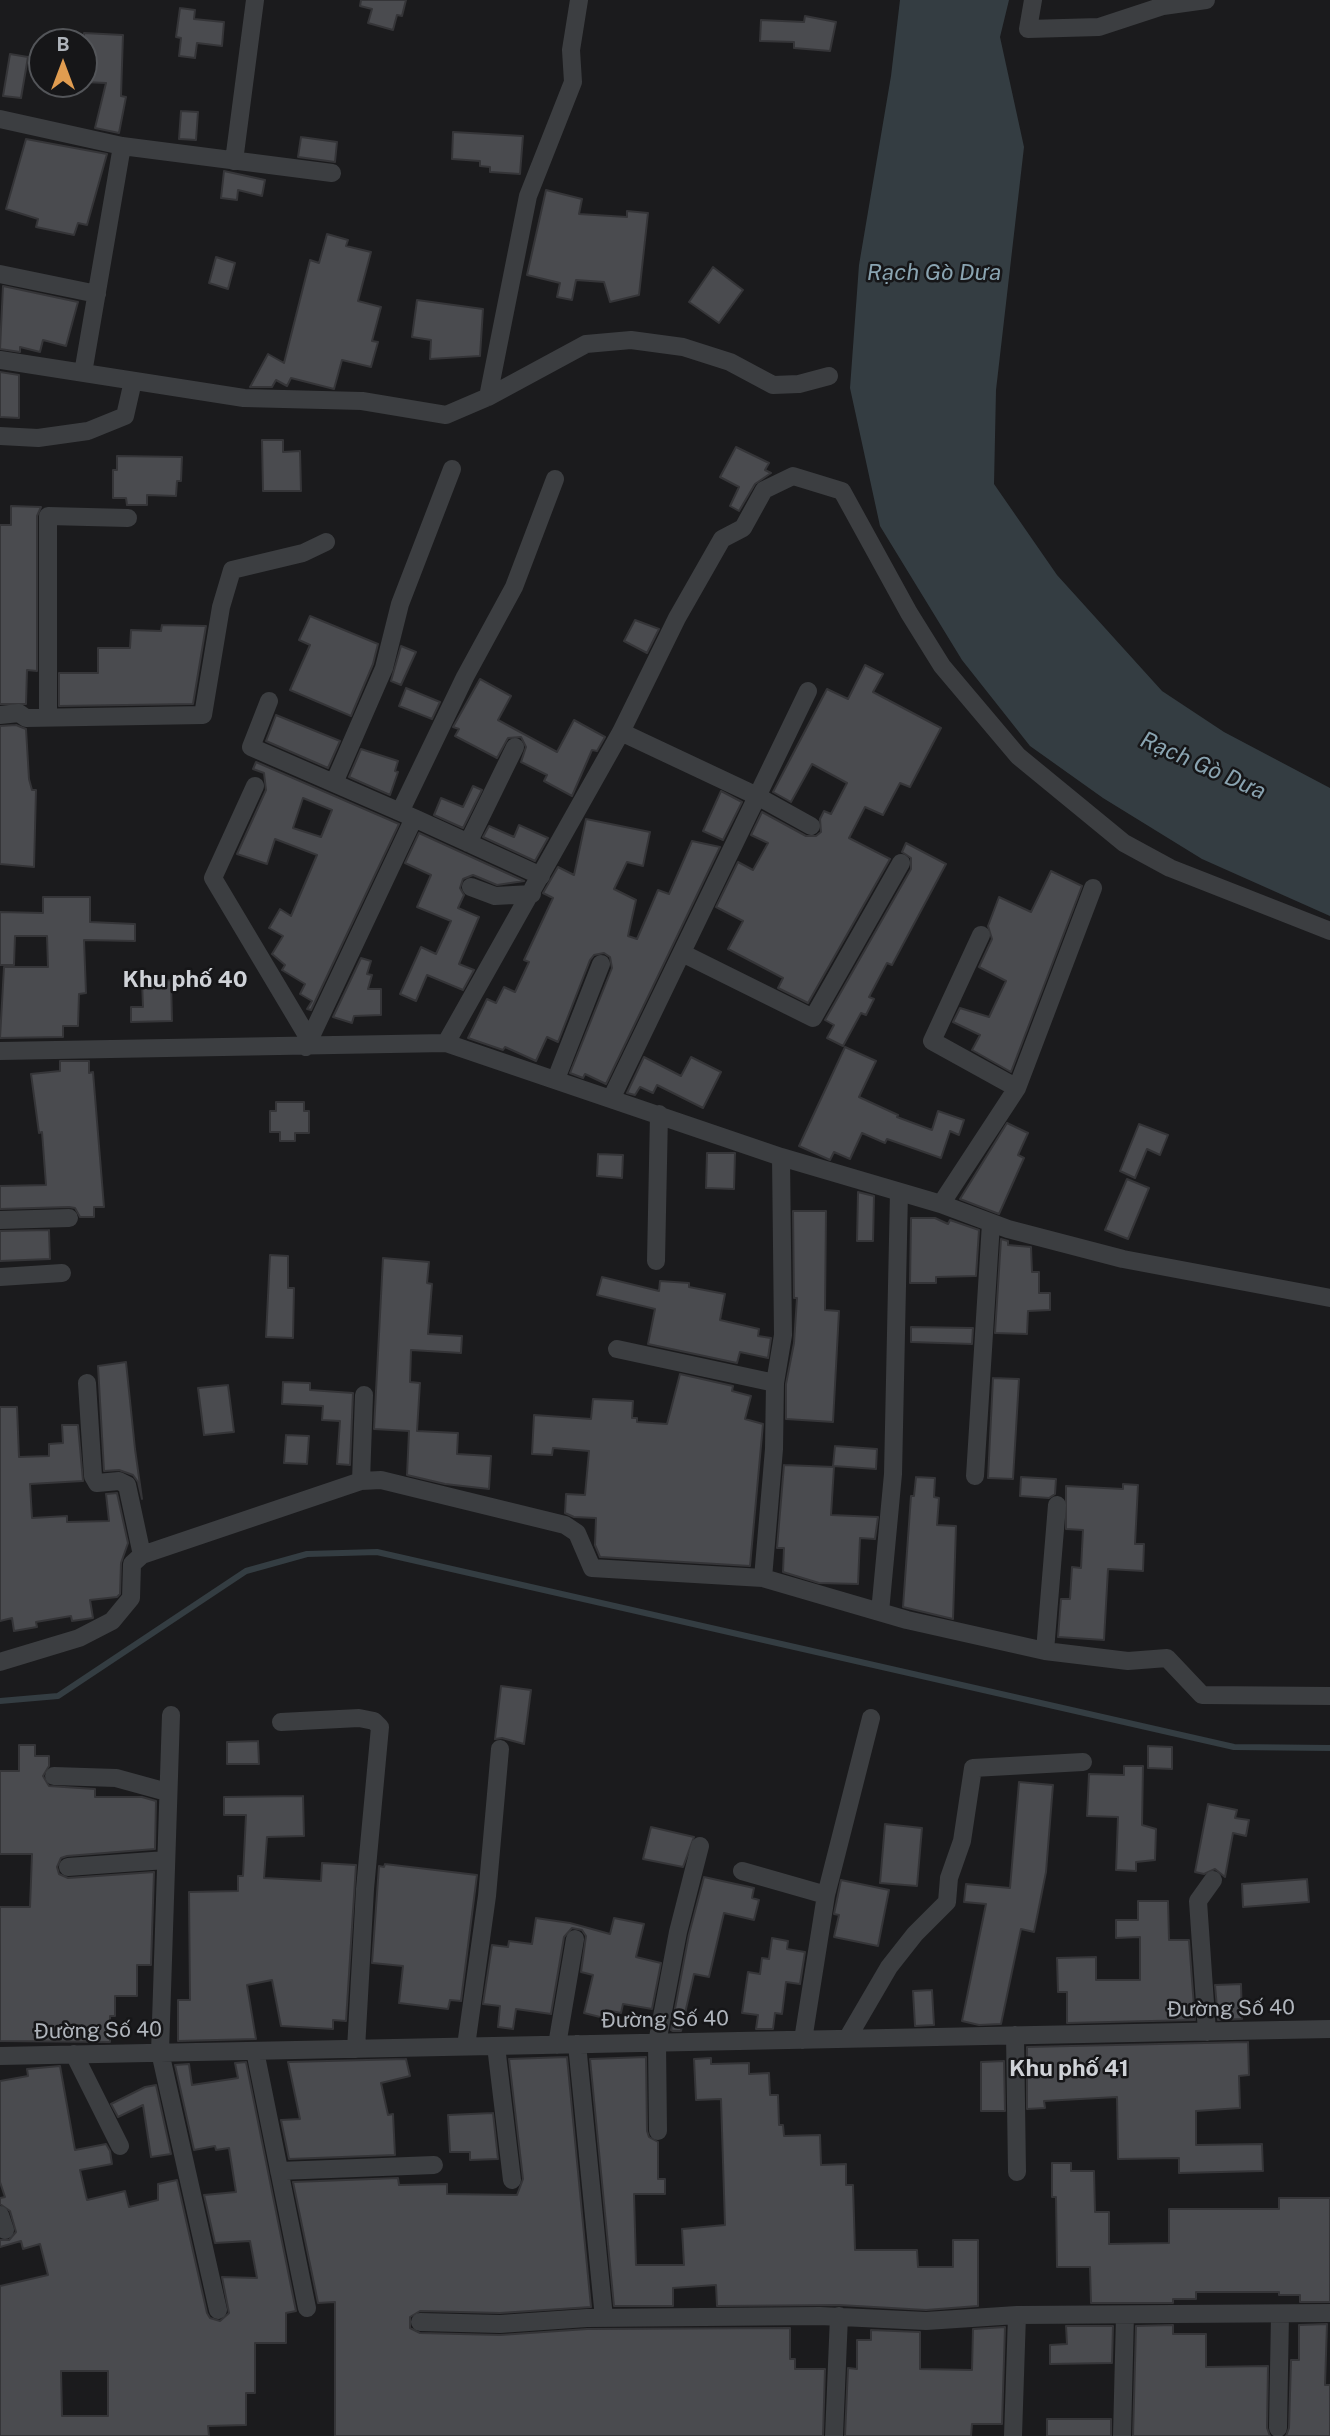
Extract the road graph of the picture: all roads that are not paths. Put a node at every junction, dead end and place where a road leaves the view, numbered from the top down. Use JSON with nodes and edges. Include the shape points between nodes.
{"nodes":[{"id":1,"x":255,"y":0,"type":"edge"},
{"id":2,"x":579,"y":0,"type":"edge"},
{"id":3,"x":1033,"y":0,"type":"edge"},
{"id":4,"x":1206,"y":0,"type":"edge"},
{"id":5,"x":0,"y":119,"type":"edge"},
{"id":6,"x":122,"y":146,"type":"junction"},
{"id":7,"x":234,"y":161,"type":"junction"},
{"id":8,"x":332,"y":173,"type":"dead end"},
{"id":9,"x":0,"y":274,"type":"edge"},
{"id":10,"x":97,"y":294,"type":"junction"},
{"id":11,"x":0,"y":360,"type":"edge"},
{"id":12,"x":83,"y":373,"type":"junction"},
{"id":13,"x":829,"y":376,"type":"dead end"},
{"id":14,"x":133,"y":382,"type":"junction"},
{"id":15,"x":488,"y":397,"type":"junction"},
{"id":16,"x":0,"y":436,"type":"edge"},
{"id":17,"x":452,"y":469,"type":"dead end"},
{"id":18,"x":555,"y":479,"type":"dead end"},
{"id":19,"x":128,"y":518,"type":"dead end"},
{"id":20,"x":327,"y":542,"type":"dead end"},
{"id":21,"x":808,"y":691,"type":"dead end"},
{"id":22,"x":269,"y":701,"type":"dead end"},
{"id":23,"x":0,"y":715,"type":"edge"},
{"id":24,"x":48,"y":717,"type":"junction"},
{"id":25,"x":621,"y":732,"type":"junction"},
{"id":26,"x":515,"y":747,"type":"dead end"},
{"id":27,"x":334,"y":783,"type":"junction"},
{"id":28,"x":255,"y":786,"type":"dead end"},
{"id":29,"x":757,"y":796,"type":"junction"},
{"id":30,"x":407,"y":815,"type":"junction"},
{"id":31,"x":811,"y":826,"type":"dead end"},
{"id":32,"x":468,"y":843,"type":"junction"},
{"id":33,"x":901,"y":863,"type":"dead end"},
{"id":34,"x":541,"y":876,"type":"junction"},
{"id":35,"x":471,"y":887,"type":"dead end"},
{"id":36,"x":1093,"y":888,"type":"dead end"},
{"id":37,"x":532,"y":894,"type":"junction"},
{"id":38,"x":1330,"y":931,"type":"edge"},
{"id":39,"x":981,"y":935,"type":"dead end"},
{"id":40,"x":682,"y":953,"type":"junction"},
{"id":41,"x":601,"y":964,"type":"dead end"},
{"id":42,"x":307,"y":1043,"type":"junction"},
{"id":43,"x":446,"y":1043,"type":"junction"},
{"id":44,"x":0,"y":1051,"type":"edge"},
{"id":45,"x":556,"y":1079,"type":"junction"},
{"id":46,"x":1017,"y":1088,"type":"junction"},
{"id":47,"x":612,"y":1097,"type":"junction"},
{"id":48,"x":659,"y":1114,"type":"junction"},
{"id":49,"x":781,"y":1157,"type":"junction"},
{"id":50,"x":899,"y":1192,"type":"junction"},
{"id":51,"x":941,"y":1204,"type":"junction"},
{"id":52,"x":69,"y":1218,"type":"dead end"},
{"id":53,"x":0,"y":1220,"type":"edge"},
{"id":54,"x":991,"y":1223,"type":"junction"},
{"id":55,"x":656,"y":1261,"type":"dead end"},
{"id":56,"x":62,"y":1273,"type":"dead end"},
{"id":57,"x":0,"y":1277,"type":"edge"},
{"id":58,"x":1330,"y":1298,"type":"edge"},
{"id":59,"x":617,"y":1349,"type":"dead end"},
{"id":60,"x":87,"y":1382,"type":"dead end"},
{"id":61,"x":775,"y":1384,"type":"junction"},
{"id":62,"x":364,"y":1395,"type":"dead end"},
{"id":63,"x":975,"y":1476,"type":"dead end"},
{"id":64,"x":361,"y":1481,"type":"junction"},
{"id":65,"x":1056,"y":1505,"type":"dead end"},
{"id":66,"x":142,"y":1555,"type":"junction"},
{"id":67,"x":764,"y":1578,"type":"junction"},
{"id":68,"x":880,"y":1612,"type":"junction"},
{"id":69,"x":1045,"y":1651,"type":"junction"},
{"id":70,"x":0,"y":1662,"type":"edge"},
{"id":71,"x":1330,"y":1696,"type":"edge"},
{"id":72,"x":171,"y":1715,"type":"dead end"},
{"id":73,"x":872,"y":1718,"type":"dead end"},
{"id":74,"x":281,"y":1722,"type":"dead end"},
{"id":75,"x":500,"y":1749,"type":"dead end"},
{"id":76,"x":1083,"y":1762,"type":"dead end"},
{"id":77,"x":54,"y":1776,"type":"dead end"},
{"id":78,"x":167,"y":1791,"type":"junction"},
{"id":79,"x":700,"y":1846,"type":"dead end"},
{"id":80,"x":166,"y":1860,"type":"junction"},
{"id":81,"x":68,"y":1867,"type":"dead end"},
{"id":82,"x":742,"y":1871,"type":"dead end"},
{"id":83,"x":1213,"y":1880,"type":"dead end"},
{"id":84,"x":825,"y":1895,"type":"junction"},
{"id":85,"x":575,"y":1939,"type":"dead end"},
{"id":86,"x":1330,"y":2029,"type":"edge"},
{"id":87,"x":1207,"y":2032,"type":"junction"},
{"id":88,"x":1015,"y":2035,"type":"junction"},
{"id":89,"x":847,"y":2039,"type":"junction"},
{"id":90,"x":803,"y":2040,"type":"junction"},
{"id":91,"x":657,"y":2043,"type":"junction"},
{"id":92,"x":576,"y":2044,"type":"junction"},
{"id":93,"x":556,"y":2045,"type":"junction"},
{"id":94,"x":466,"y":2046,"type":"junction"},
{"id":95,"x":496,"y":2046,"type":"junction"},
{"id":96,"x":356,"y":2049,"type":"junction"},
{"id":97,"x":255,"y":2050,"type":"junction"},
{"id":98,"x":160,"y":2052,"type":"junction"},
{"id":99,"x":74,"y":2054,"type":"junction"},
{"id":100,"x":0,"y":2056,"type":"edge"},
{"id":101,"x":658,"y":2131,"type":"dead end"},
{"id":102,"x":120,"y":2146,"type":"dead end"},
{"id":103,"x":434,"y":2165,"type":"dead end"},
{"id":104,"x":279,"y":2171,"type":"junction"},
{"id":105,"x":1017,"y":2172,"type":"dead end"},
{"id":106,"x":512,"y":2180,"type":"dead end"},
{"id":107,"x":307,"y":2308,"type":"dead end"},
{"id":108,"x":218,"y":2311,"type":"dead end"},
{"id":109,"x":1330,"y":2313,"type":"edge"},
{"id":110,"x":1280,"y":2314,"type":"junction"},
{"id":111,"x":1017,"y":2315,"type":"junction"},
{"id":112,"x":1125,"y":2315,"type":"junction"},
{"id":113,"x":839,"y":2316,"type":"junction"},
{"id":114,"x":604,"y":2318,"type":"junction"},
{"id":115,"x":420,"y":2322,"type":"dead end"},
{"id":116,"x":1278,"y":2428,"type":"dead end"},
{"id":117,"x":834,"y":2436,"type":"edge"},
{"id":118,"x":1013,"y":2436,"type":"edge"},
{"id":119,"x":1122,"y":2436,"type":"edge"}],
"edges":[{"from":1,"to":7,"type":"street"},
{"from":2,"to":15,"type":"street","via":[[571,50],[573,82],[528,195]]},
{"from":3,"to":4,"type":"street","via":[[1028,29],[1099,27],[1163,6]]},
{"from":5,"to":6,"type":"street"},
{"from":6,"to":7,"type":"street"},
{"from":6,"to":10,"type":"street"},
{"from":7,"to":8,"type":"street"},
{"from":9,"to":10,"type":"street"},
{"from":10,"to":12,"type":"street"},
{"from":11,"to":12,"type":"street"},
{"from":12,"to":14,"type":"street"},
{"from":13,"to":15,"type":"street","via":[[773,385],[730,362],[683,346],[631,340],[586,344]]},
{"from":14,"to":15,"type":"street","via":[[244,398],[362,401],[446,415]]},
{"from":14,"to":16,"type":"street","via":[[125,416],[88,431],[38,438]]},
{"from":17,"to":27,"type":"street","via":[[400,604],[384,668]]},
{"from":18,"to":30,"type":"street","via":[[514,587],[465,677]]},
{"from":19,"to":24,"type":"street","via":[[48,516]]},
{"from":20,"to":24,"type":"street","via":[[303,553],[232,570],[221,607],[203,715]]},
{"from":21,"to":29,"type":"street"},
{"from":22,"to":27,"type":"street","via":[[251,747]]},
{"from":23,"to":24,"type":"street"},
{"from":25,"to":29,"type":"street"},
{"from":25,"to":34,"type":"street"},
{"from":25,"to":38,"type":"street","via":[[722,539],[743,528],[764,490],[793,476],[842,491],[943,666],[1018,755],[1124,843],[1170,868]]},
{"from":26,"to":32,"type":"street"},
{"from":27,"to":30,"type":"street"},
{"from":28,"to":42,"type":"street","via":[[213,878]]},
{"from":29,"to":31,"type":"street"},
{"from":29,"to":40,"type":"street"},
{"from":30,"to":32,"type":"street"},
{"from":30,"to":42,"type":"street"},
{"from":32,"to":34,"type":"street"},
{"from":33,"to":40,"type":"street","via":[[813,1018]]},
{"from":34,"to":37,"type":"street"},
{"from":35,"to":37,"type":"street","via":[[495,896]]},
{"from":36,"to":46,"type":"street"},
{"from":37,"to":43,"type":"street"},
{"from":39,"to":46,"type":"street","via":[[932,1041]]},
{"from":40,"to":47,"type":"street"},
{"from":41,"to":45,"type":"street"},
{"from":42,"to":43,"type":"street"},
{"from":42,"to":44,"type":"street"},
{"from":43,"to":45,"type":"street"},
{"from":45,"to":47,"type":"street"},
{"from":46,"to":51,"type":"street"},
{"from":47,"to":48,"type":"street"},
{"from":48,"to":49,"type":"street"},
{"from":48,"to":55,"type":"street"},
{"from":49,"to":50,"type":"street"},
{"from":49,"to":61,"type":"street","via":[[783,1335]]},
{"from":50,"to":51,"type":"street"},
{"from":50,"to":68,"type":"street","via":[[893,1474]]},
{"from":51,"to":54,"type":"street"},
{"from":52,"to":53,"type":"street"},
{"from":54,"to":58,"type":"street","via":[[1123,1259]]},
{"from":54,"to":63,"type":"street"},
{"from":56,"to":57,"type":"street"},
{"from":59,"to":61,"type":"street"},
{"from":60,"to":66,"type":"street","via":[[93,1476],[97,1483],[127,1485]]},
{"from":61,"to":67,"type":"street"},
{"from":62,"to":64,"type":"street"},
{"from":64,"to":66,"type":"street"},
{"from":64,"to":67,"type":"street","via":[[410,1485],[565,1525],[578,1532],[592,1568]]},
{"from":65,"to":69,"type":"street"},
{"from":66,"to":70,"type":"street","via":[[132,1564],[131,1598],[112,1621],[79,1638]]},
{"from":67,"to":68,"type":"street"},
{"from":68,"to":69,"type":"street"},
{"from":69,"to":71,"type":"street","via":[[1128,1661],[1167,1658],[1202,1695]]},
{"from":72,"to":78,"type":"street"},
{"from":73,"to":84,"type":"street"},
{"from":74,"to":96,"type":"street","via":[[359,1718],[380,1727]]},
{"from":75,"to":94,"type":"street"},
{"from":76,"to":89,"type":"street","via":[[973,1768],[947,1902],[889,1966]]},
{"from":77,"to":78,"type":"street","via":[[116,1778]]},
{"from":78,"to":80,"type":"street"},
{"from":79,"to":91,"type":"street"},
{"from":80,"to":81,"type":"street"},
{"from":80,"to":98,"type":"street"},
{"from":82,"to":84,"type":"street"},
{"from":83,"to":87,"type":"street","via":[[1198,1901]]},
{"from":84,"to":90,"type":"street"},
{"from":85,"to":93,"type":"street"},
{"from":86,"to":87,"type":"street","name":"Đường Số 40"},
{"from":87,"to":88,"type":"street","name":"Đường Số 40"},
{"from":88,"to":89,"type":"street","name":"Đường Số 40"},
{"from":88,"to":105,"type":"street"},
{"from":89,"to":90,"type":"street","name":"Đường Số 40"},
{"from":90,"to":91,"type":"street","name":"Đường Số 40"},
{"from":91,"to":92,"type":"street","name":"Đường Số 40"},
{"from":91,"to":101,"type":"street"},
{"from":92,"to":93,"type":"street","name":"Đường Số 40"},
{"from":92,"to":114,"type":"street"},
{"from":93,"to":95,"type":"street","name":"Đường Số 40"},
{"from":94,"to":95,"type":"street","name":"Đường Số 40"},
{"from":94,"to":96,"type":"street","name":"Đường Số 40"},
{"from":95,"to":106,"type":"street"},
{"from":96,"to":97,"type":"street","name":"Đường Số 40"},
{"from":97,"to":98,"type":"street","name":"Đường Số 40"},
{"from":97,"to":104,"type":"street"},
{"from":98,"to":99,"type":"street","name":"Đường Số 40"},
{"from":98,"to":108,"type":"street"},
{"from":99,"to":100,"type":"street","name":"Đường Số 40"},
{"from":99,"to":102,"type":"street"},
{"from":103,"to":104,"type":"street"},
{"from":104,"to":107,"type":"street"},
{"from":109,"to":110,"type":"street"},
{"from":110,"to":112,"type":"street"},
{"from":110,"to":116,"type":"street"},
{"from":111,"to":112,"type":"street"},
{"from":111,"to":113,"type":"street","via":[[926,2321]]},
{"from":111,"to":118,"type":"street"},
{"from":112,"to":119,"type":"street"},
{"from":113,"to":114,"type":"street"},
{"from":113,"to":117,"type":"street"},
{"from":114,"to":115,"type":"street","via":[[500,2324]]}]}
